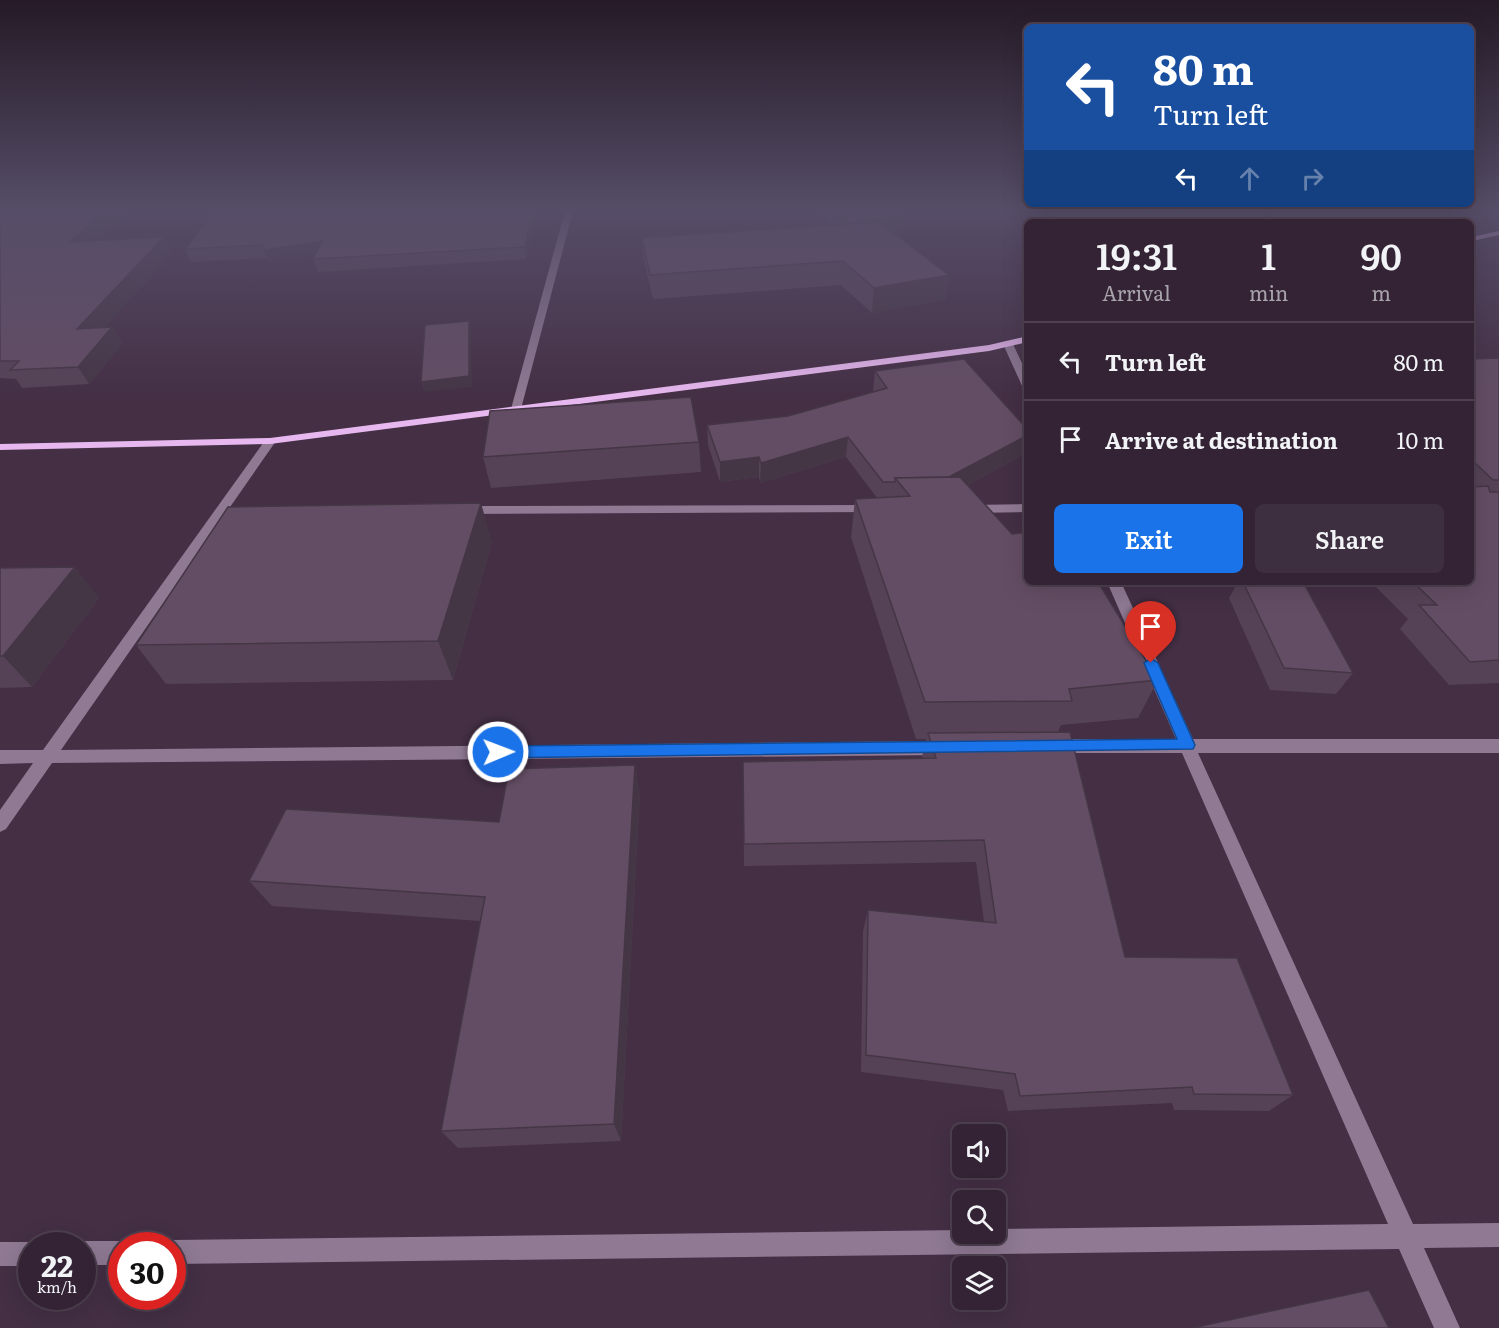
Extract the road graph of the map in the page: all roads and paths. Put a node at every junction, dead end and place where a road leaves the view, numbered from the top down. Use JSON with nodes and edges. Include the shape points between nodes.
{"nodes":[{"id":1,"x":552,"y":273,"type":"edge"},
{"id":2,"x":1024,"y":340,"type":"edge"},
{"id":3,"x":1008,"y":344,"type":"junction"},
{"id":4,"x":1024,"y":354,"type":"edge"},
{"id":5,"x":1024,"y":379,"type":"edge"},
{"id":6,"x":516,"y":409,"type":"junction"},
{"id":7,"x":270,"y":441,"type":"junction"},
{"id":8,"x":0,"y":447,"type":"edge"},
{"id":9,"x":1024,"y":508,"type":"edge"},
{"id":10,"x":885,"y":509,"type":"edge"},
{"id":11,"x":956,"y":509,"type":"edge"},
{"id":12,"x":446,"y":510,"type":"edge"},
{"id":13,"x":1115,"y":585,"type":"edge"},
{"id":14,"x":1187,"y":745,"type":"junction"},
{"id":15,"x":1499,"y":746,"type":"edge"},
{"id":16,"x":962,"y":747,"type":"edge"},
{"id":17,"x":1033,"y":747,"type":"edge"},
{"id":18,"x":0,"y":757,"type":"edge"},
{"id":19,"x":47,"y":757,"type":"junction"},
{"id":20,"x":0,"y":824,"type":"edge"},
{"id":21,"x":1499,"y":1235,"type":"edge"},
{"id":22,"x":1406,"y":1236,"type":"junction"},
{"id":23,"x":186,"y":1252,"type":"edge"},
{"id":24,"x":0,"y":1254,"type":"edge"},
{"id":25,"x":18,"y":1254,"type":"edge"},
{"id":26,"x":1447,"y":1328,"type":"edge"}],
"edges":[{"from":1,"to":6,"type":"street"},
{"from":2,"to":3,"type":"main road"},
{"from":3,"to":4,"type":"street"},
{"from":3,"to":5,"type":"street"},
{"from":3,"to":6,"type":"main road"},
{"from":6,"to":7,"type":"main road"},
{"from":7,"to":8,"type":"main road"},
{"from":7,"to":19,"type":"street","via":[[227,511]]},
{"from":9,"to":11,"type":"street"},
{"from":10,"to":12,"type":"street"},
{"from":13,"to":14,"type":"street"},
{"from":14,"to":15,"type":"street"},
{"from":14,"to":17,"type":"street"},
{"from":14,"to":22,"type":"street"},
{"from":16,"to":19,"type":"street"},
{"from":18,"to":19,"type":"street"},
{"from":19,"to":20,"type":"street"},
{"from":21,"to":22,"type":"street"},
{"from":22,"to":23,"type":"street"},
{"from":22,"to":26,"type":"street"},
{"from":24,"to":25,"type":"street"}]}
